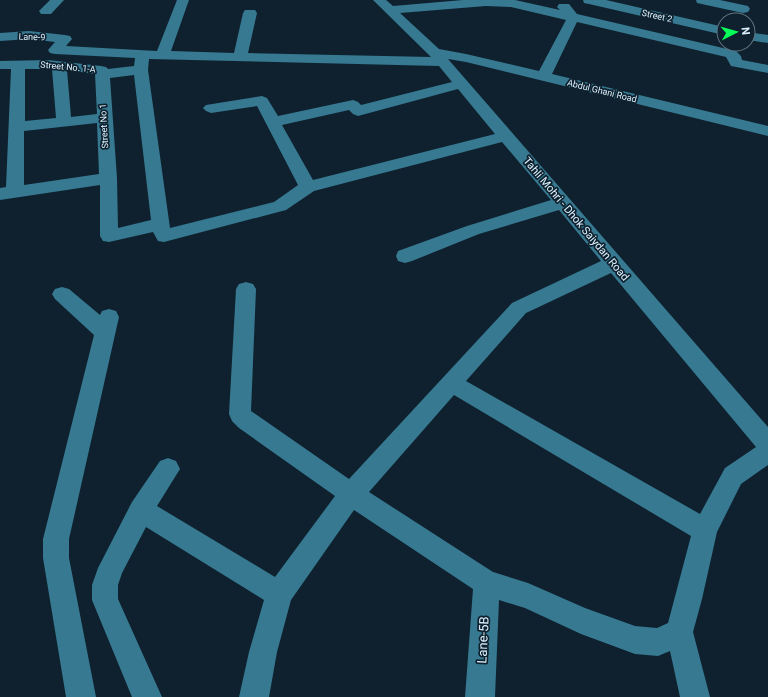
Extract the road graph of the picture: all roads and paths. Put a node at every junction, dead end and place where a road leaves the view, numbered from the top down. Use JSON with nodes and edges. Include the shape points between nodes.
{"nodes":[{"id":1,"x":58,"y":0,"type":"edge"},
{"id":2,"x":183,"y":0,"type":"edge"},
{"id":3,"x":559,"y":0,"type":"edge"},
{"id":4,"x":589,"y":0,"type":"edge"},
{"id":5,"x":702,"y":0,"type":"edge"},
{"id":6,"x":384,"y":5,"type":"edge"},
{"id":7,"x":743,"y":9,"type":"dead end"},
{"id":8,"x":46,"y":11,"type":"dead end"},
{"id":9,"x":250,"y":13,"type":"dead end"},
{"id":10,"x":572,"y":18,"type":"junction"},
{"id":11,"x":716,"y":29,"type":"edge"},
{"id":12,"x":0,"y":37,"type":"edge"},
{"id":13,"x":756,"y":37,"type":"edge"},
{"id":14,"x":768,"y":39,"type":"edge"},
{"id":15,"x":162,"y":55,"type":"junction"},
{"id":16,"x":240,"y":57,"type":"junction"},
{"id":17,"x":438,"y":57,"type":"junction"},
{"id":18,"x":142,"y":62,"type":"junction"},
{"id":19,"x":0,"y":65,"type":"edge"},
{"id":20,"x":18,"y":65,"type":"junction"},
{"id":21,"x":59,"y":66,"type":"junction"},
{"id":22,"x":768,"y":69,"type":"edge"},
{"id":23,"x":102,"y":74,"type":"junction"},
{"id":24,"x":543,"y":77,"type":"junction"},
{"id":25,"x":461,"y":84,"type":"junction"},
{"id":26,"x":17,"y":107,"type":"junction"},
{"id":27,"x":211,"y":108,"type":"dead end"},
{"id":28,"x":0,"y":110,"type":"edge"},
{"id":29,"x":103,"y":118,"type":"junction"},
{"id":30,"x":64,"y":121,"type":"junction"},
{"id":31,"x":273,"y":122,"type":"junction"},
{"id":32,"x":18,"y":127,"type":"junction"},
{"id":33,"x":768,"y":131,"type":"edge"},
{"id":34,"x":506,"y":136,"type":"junction"},
{"id":35,"x":108,"y":178,"type":"junction"},
{"id":36,"x":308,"y":187,"type":"junction"},
{"id":37,"x":8,"y":192,"type":"edge"},
{"id":38,"x":562,"y":202,"type":"junction"},
{"id":39,"x":160,"y":224,"type":"junction"},
{"id":40,"x":405,"y":256,"type":"dead end"},
{"id":41,"x":614,"y":263,"type":"junction"},
{"id":42,"x":246,"y":289,"type":"dead end"},
{"id":43,"x":62,"y":294,"type":"dead end"},
{"id":44,"x":451,"y":383,"type":"junction"},
{"id":45,"x":768,"y":444,"type":"edge"},
{"id":46,"x":768,"y":452,"type":"edge"},
{"id":47,"x":168,"y":469,"type":"dead end"},
{"id":48,"x":351,"y":494,"type":"junction"},
{"id":49,"x":141,"y":510,"type":"junction"},
{"id":50,"x":705,"y":530,"type":"junction"},
{"id":51,"x":487,"y":583,"type":"junction"},
{"id":52,"x":278,"y":594,"type":"junction"},
{"id":53,"x":679,"y":632,"type":"junction"},
{"id":54,"x":82,"y":697,"type":"edge"},
{"id":55,"x":147,"y":697,"type":"edge"},
{"id":56,"x":254,"y":697,"type":"edge"},
{"id":57,"x":480,"y":697,"type":"edge"},
{"id":58,"x":695,"y":697,"type":"edge"}],
"edges":[{"from":1,"to":8,"type":"street"},
{"from":2,"to":15,"type":"street"},
{"from":3,"to":10,"type":"street"},
{"from":4,"to":11,"type":"street","name":"Street 2"},
{"from":5,"to":7,"type":"street"},
{"from":6,"to":10,"type":"street","via":[[511,3]]},
{"from":6,"to":17,"type":"street","name":"Tahli Mohri - Dhok Saiydan Road"},
{"from":9,"to":16,"type":"street"},
{"from":10,"to":22,"type":"street","via":[[731,54],[736,63]]},
{"from":10,"to":24,"type":"street"},
{"from":12,"to":18,"type":"street","name":"Lane-9","via":[[30,35],[65,39],[55,50]]},
{"from":13,"to":14,"type":"street"},
{"from":15,"to":16,"type":"street","name":"Abdul Ghani Road"},
{"from":15,"to":18,"type":"street","name":"Abdul Ghani Road"},
{"from":16,"to":17,"type":"street","name":"Abdul Ghani Road"},
{"from":17,"to":24,"type":"street","name":"Abdul Ghani Road","via":[[466,58]]},
{"from":17,"to":25,"type":"street","name":"Tahli Mohri - Dhok Saiydan Road"},
{"from":18,"to":23,"type":"street","name":"Street No. 1-A"},
{"from":18,"to":39,"type":"street"},
{"from":19,"to":20,"type":"street","name":"Street No. 1-A"},
{"from":20,"to":21,"type":"street","name":"Street No. 1-A"},
{"from":20,"to":26,"type":"street"},
{"from":21,"to":23,"type":"street","name":"Street No. 1-A","via":[[101,70]]},
{"from":21,"to":30,"type":"street"},
{"from":23,"to":29,"type":"street","name":"Street No 1"},
{"from":24,"to":33,"type":"street","name":"Abdul Ghani Road"},
{"from":25,"to":31,"type":"street","via":[[358,111],[353,104]]},
{"from":25,"to":34,"type":"street","name":"Tahli Mohri - Dhok Saiydan Road"},
{"from":26,"to":28,"type":"street"},
{"from":26,"to":32,"type":"street"},
{"from":27,"to":31,"type":"street","via":[[262,101]]},
{"from":29,"to":30,"type":"street"},
{"from":29,"to":35,"type":"street","name":"Street No 1"},
{"from":30,"to":32,"type":"street"},
{"from":31,"to":36,"type":"street"},
{"from":32,"to":37,"type":"street"},
{"from":34,"to":36,"type":"street"},
{"from":34,"to":38,"type":"street","name":"Tahli Mohri - Dhok Saiydan Road"},
{"from":35,"to":37,"type":"street"},
{"from":35,"to":39,"type":"street","name":"Street No 1","via":[[109,236]]},
{"from":36,"to":39,"type":"street","via":[[280,206],[164,236]]},
{"from":38,"to":40,"type":"street","via":[[473,230]]},
{"from":38,"to":41,"type":"street","name":"Tahli Mohri - Dhok Saiydan Road"},
{"from":41,"to":44,"type":"street","via":[[519,308]]},
{"from":41,"to":45,"type":"street","name":"Tahli Mohri - Dhok Saiydan Road"},
{"from":42,"to":48,"type":"street","via":[[240,414]]},
{"from":43,"to":54,"type":"street","via":[[107,325],[56,538],[56,558]]},
{"from":44,"to":48,"type":"street"},
{"from":44,"to":50,"type":"street"},
{"from":46,"to":50,"type":"street","via":[[733,476]]},
{"from":47,"to":49,"type":"street"},
{"from":48,"to":51,"type":"street"},
{"from":48,"to":52,"type":"street"},
{"from":49,"to":52,"type":"street"},
{"from":49,"to":55,"type":"street","via":[[111,568],[105,585],[105,600]]},
{"from":50,"to":53,"type":"street"},
{"from":51,"to":53,"type":"street","via":[[528,596],[581,620],[635,640],[658,642]]},
{"from":51,"to":57,"type":"street","name":"Lane-5B"},
{"from":52,"to":56,"type":"street"},
{"from":53,"to":58,"type":"street"}]}
